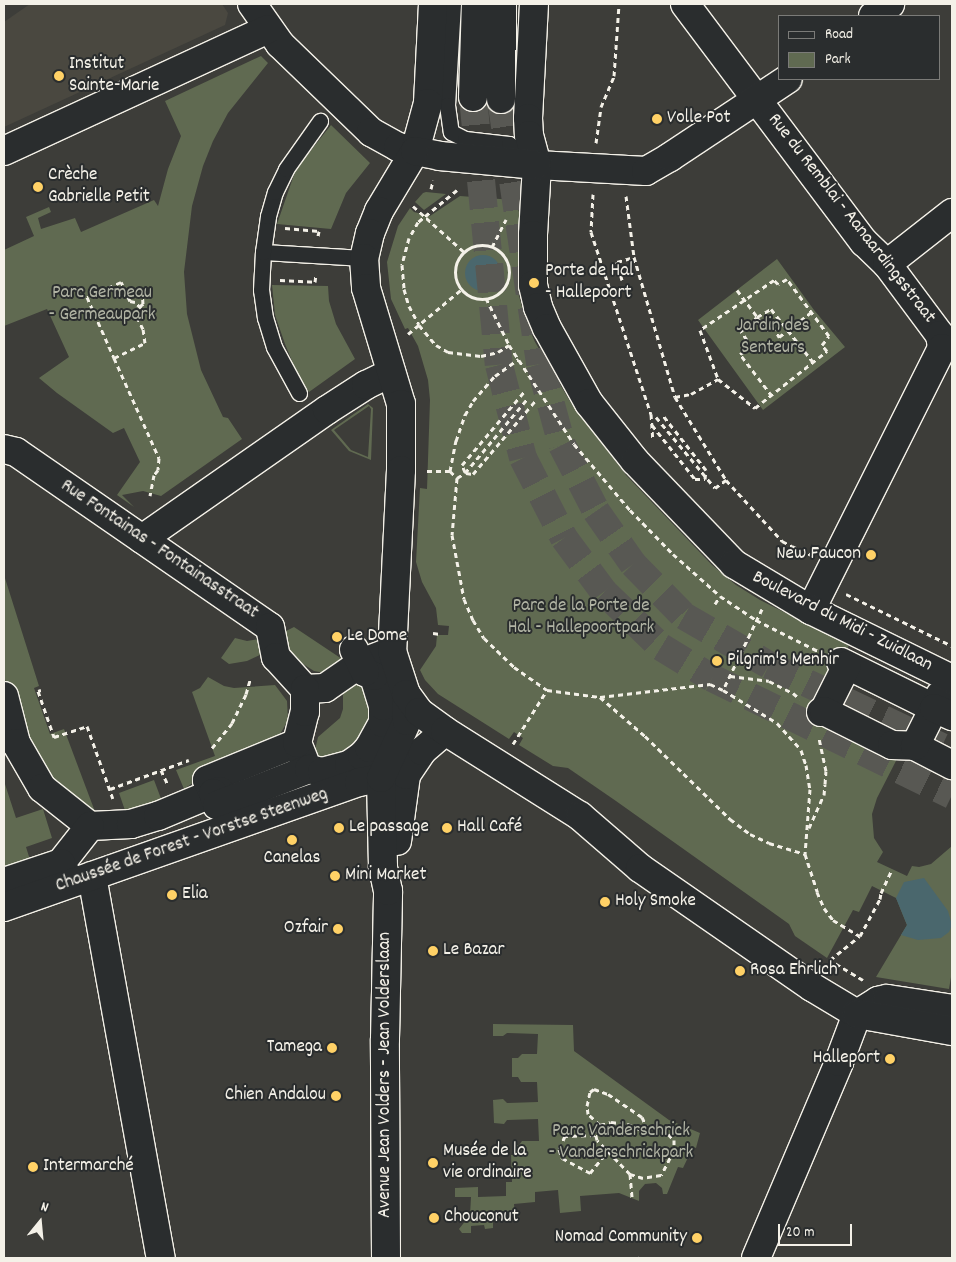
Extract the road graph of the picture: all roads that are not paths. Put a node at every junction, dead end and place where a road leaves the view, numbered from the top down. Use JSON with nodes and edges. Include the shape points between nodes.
{"nodes":[{"id":1,"x":252,"y":4,"type":"edge"},
{"id":2,"x":433,"y":4,"type":"edge"},
{"id":3,"x":453,"y":4,"type":"edge"},
{"id":4,"x":476,"y":4,"type":"edge"},
{"id":5,"x":502,"y":4,"type":"edge"},
{"id":6,"x":534,"y":4,"type":"edge"},
{"id":7,"x":685,"y":4,"type":"edge"},
{"id":8,"x":890,"y":4,"type":"edge"},
{"id":9,"x":874,"y":15,"type":"edge"},
{"id":10,"x":268,"y":29,"type":"junction"},
{"id":11,"x":786,"y":80,"type":"edge"},
{"id":12,"x":474,"y":97,"type":"tunnel mouth"},
{"id":13,"x":501,"y":99,"type":"tunnel mouth"},
{"id":14,"x":758,"y":99,"type":"junction"},
{"id":15,"x":320,"y":122,"type":"dead end"},
{"id":16,"x":4,"y":151,"type":"edge"},
{"id":17,"x":415,"y":151,"type":"junction"},
{"id":18,"x":537,"y":165,"type":"junction"},
{"id":19,"x":952,"y":213,"type":"edge"},
{"id":20,"x":263,"y":252,"type":"junction"},
{"id":21,"x":364,"y":258,"type":"junction"},
{"id":22,"x":887,"y":264,"type":"junction"},
{"id":23,"x":391,"y":373,"type":"junction"},
{"id":24,"x":299,"y":393,"type":"dead end"},
{"id":25,"x":4,"y":449,"type":"edge"},
{"id":26,"x":142,"y":539,"type":"junction"},
{"id":27,"x":811,"y":610,"type":"junction"},
{"id":28,"x":368,"y":659,"type":"junction"},
{"id":29,"x":305,"y":689,"type":"junction"},
{"id":30,"x":406,"y":694,"type":"junction"},
{"id":31,"x":4,"y":696,"type":"edge"},
{"id":32,"x":945,"y":699,"type":"edge"},
{"id":33,"x":445,"y":731,"type":"junction"},
{"id":34,"x":8,"y":734,"type":"edge"},
{"id":35,"x":297,"y":743,"type":"junction"},
{"id":36,"x":915,"y":746,"type":"junction"},
{"id":37,"x":952,"y":765,"type":"edge"},
{"id":38,"x":319,"y":775,"type":"junction"},
{"id":39,"x":381,"y":778,"type":"junction"},
{"id":40,"x":216,"y":792,"type":"junction"},
{"id":41,"x":401,"y":806,"type":"junction"},
{"id":42,"x":90,"y":826,"type":"junction"},
{"id":43,"x":81,"y":870,"type":"junction"},
{"id":44,"x":6,"y":886,"type":"edge"},
{"id":45,"x":388,"y":891,"type":"junction"},
{"id":46,"x":952,"y":1009,"type":"edge"},
{"id":47,"x":857,"y":1014,"type":"junction"},
{"id":48,"x":952,"y":1031,"type":"edge"},
{"id":49,"x":161,"y":1258,"type":"edge"},
{"id":50,"x":386,"y":1258,"type":"edge"},
{"id":51,"x":756,"y":1258,"type":"edge"}],
"edges":[{"from":1,"to":10,"type":"main road"},
{"from":2,"to":17,"type":"main road","via":[[428,103]]},
{"from":3,"to":18,"type":"lane","via":[[447,105],[451,132],[465,139],[510,144]]},
{"from":4,"to":12,"type":"main road"},
{"from":5,"to":13,"type":"main road"},
{"from":6,"to":18,"type":"main road","name":"Boulevard du Midi - Zuidlaan","via":[[528,118]]},
{"from":7,"to":14,"type":"main road","name":"Rue du Remblai - Aanaardingsstraat"},
{"from":8,"to":9,"type":"main road"},
{"from":10,"to":16,"type":"main road"},
{"from":10,"to":17,"type":"main road","via":[[370,132],[398,147]]},
{"from":11,"to":14,"type":"main road"},
{"from":14,"to":18,"type":"main road","via":[[646,170],[595,157]]},
{"from":14,"to":22,"type":"main road","name":"Rue du Remblai - Aanaardingsstraat","via":[[864,242]]},
{"from":15,"to":20,"type":"lane","via":[[286,169],[275,192]]},
{"from":17,"to":18,"type":"main road"},
{"from":17,"to":21,"type":"main road","via":[[380,212],[370,233]]},
{"from":18,"to":27,"type":"main road","name":"Boulevard du Midi - Zuidlaan","via":[[533,285],[547,328],[589,403],[635,461],[734,564]]},
{"from":19,"to":22,"type":"main road"},
{"from":20,"to":21,"type":"lane"},
{"from":20,"to":24,"type":"lane","via":[[265,318],[274,348]]},
{"from":21,"to":23,"type":"main road","via":[[366,288]]},
{"from":22,"to":27,"type":"main road","name":"Rue du Remblai - Aanaardingsstraat","via":[[940,335],[942,348]]},
{"from":23,"to":26,"type":"main road","via":[[327,410]]},
{"from":23,"to":28,"type":"main road","via":[[401,404],[401,470]]},
{"from":25,"to":26,"type":"main road","name":"Rue Fontainas - Fontainasstraat","via":[[16,452]]},
{"from":26,"to":29,"type":"main road","name":"Rue Fontainas - Fontainasstraat","via":[[270,627],[276,657]]},
{"from":27,"to":32,"type":"main road","name":"Boulevard du Midi - Zuidlaan"},
{"from":28,"to":29,"type":"main road","via":[[325,688]]},
{"from":28,"to":30,"type":"main road"},
{"from":28,"to":38,"type":"main road","via":[[381,696],[386,725],[362,756],[349,765]]},
{"from":29,"to":35,"type":"main road","via":[[305,712]]},
{"from":30,"to":33,"type":"main road","via":[[419,712]]},
{"from":30,"to":39,"type":"main road","name":"Avenue Jean Volders - Jean Volderslaan","via":[[407,722]]},
{"from":31,"to":34,"type":"main road"},
{"from":32,"to":36,"type":"main road"},
{"from":32,"to":36,"type":"main road","via":[[844,663],[819,713],[892,745]]},
{"from":33,"to":41,"type":"main road","name":"Avenue Jean Volders - Jean Volderslaan","via":[[422,751],[406,775]]},
{"from":33,"to":47,"type":"main road","via":[[580,816],[640,868],[806,984]]},
{"from":34,"to":42,"type":"main road","via":[[42,788]]},
{"from":35,"to":38,"type":"main road"},
{"from":35,"to":40,"type":"main road","via":[[207,780]]},
{"from":36,"to":37,"type":"main road"},
{"from":38,"to":40,"type":"main road","via":[[217,805]]},
{"from":39,"to":41,"type":"main road","via":[[396,784]]},
{"from":39,"to":43,"type":"main road","name":"Chaussée de Forest - Vorstse Steenweg","via":[[359,782]]},
{"from":39,"to":45,"type":"main road","name":"Avenue Jean Volders - Jean Volderslaan","via":[[383,868]]},
{"from":40,"to":42,"type":"main road","via":[[176,802],[131,824]]},
{"from":41,"to":45,"type":"main road","name":"Avenue Jean Volders - Jean Volderslaan"},
{"from":42,"to":43,"type":"main road"},
{"from":42,"to":43,"type":"main road"},
{"from":43,"to":44,"type":"main road","name":"Chaussée de Forest - Vorstse Steenweg"},
{"from":43,"to":49,"type":"main road"},
{"from":45,"to":50,"type":"main road","name":"Avenue Jean Volders - Jean Volderslaan"},
{"from":46,"to":47,"type":"main road","via":[[887,999]]},
{"from":47,"to":48,"type":"main road"},
{"from":47,"to":51,"type":"main road"}]}
